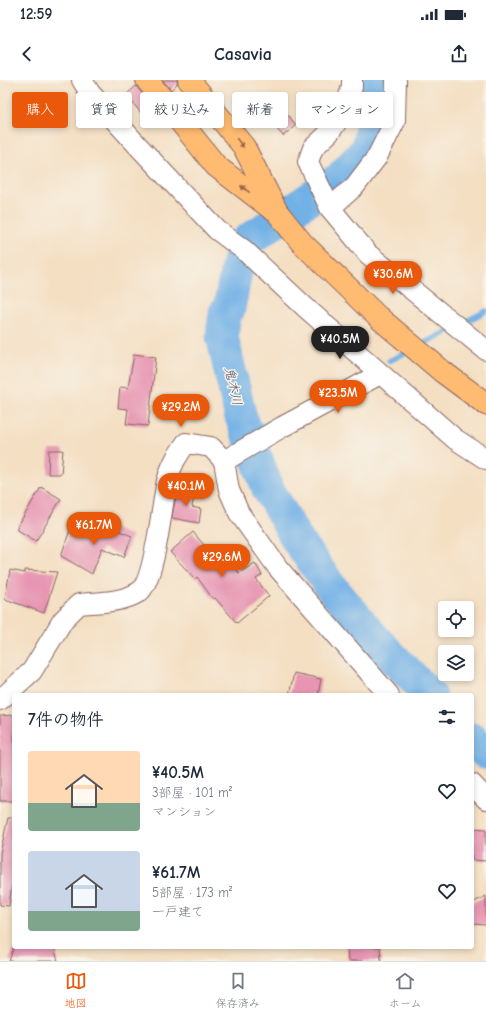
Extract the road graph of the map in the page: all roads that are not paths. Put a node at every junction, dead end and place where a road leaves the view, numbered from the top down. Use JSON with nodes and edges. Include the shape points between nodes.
{"nodes":[{"id":1,"x":82,"y":80,"type":"edge"},
{"id":2,"x":147,"y":80,"type":"edge"},
{"id":3,"x":189,"y":80,"type":"edge"},
{"id":4,"x":352,"y":80,"type":"edge"},
{"id":5,"x":396,"y":80,"type":"edge"},
{"id":6,"x":330,"y":208,"type":"junction"},
{"id":7,"x":277,"y":212,"type":"junction"},
{"id":8,"x":486,"y":350,"type":"edge"},
{"id":9,"x":380,"y":374,"type":"junction"},
{"id":10,"x":486,"y":404,"type":"edge"},
{"id":11,"x":486,"y":459,"type":"edge"},
{"id":12,"x":224,"y":460,"type":"junction"},
{"id":13,"x":387,"y":693,"type":"edge"},
{"id":14,"x":0,"y":700,"type":"edge"},
{"id":15,"x":474,"y":786,"type":"edge"},
{"id":16,"x":486,"y":799,"type":"edge"}],
"edges":[{"from":1,"to":9,"type":"street","via":[[90,93],[217,230],[244,250]]},
{"from":7,"to":2,"type":"highway","one_way":true,"via":[[216,166]]},
{"from":3,"to":7,"type":"highway","one_way":true,"via":[[244,147]]},
{"from":4,"to":6,"type":"street","via":[[343,113],[329,133],[313,148],[308,162]]},
{"from":5,"to":6,"type":"street","via":[[395,121],[377,157],[355,186]]},
{"from":6,"to":8,"type":"street","via":[[368,254]]},
{"from":7,"to":10,"type":"highway","via":[[302,243],[378,317],[443,372]]},
{"from":9,"to":11,"type":"street","via":[[455,439]]},
{"from":9,"to":12,"type":"street"},
{"from":12,"to":13,"type":"street","via":[[229,490],[239,513],[278,568]]},
{"from":12,"to":14,"type":"street","via":[[211,447],[186,443],[173,462],[167,481],[149,576],[140,591],[122,600],[79,604],[63,620],[32,671]]},
{"from":15,"to":16,"type":"street"}]}
